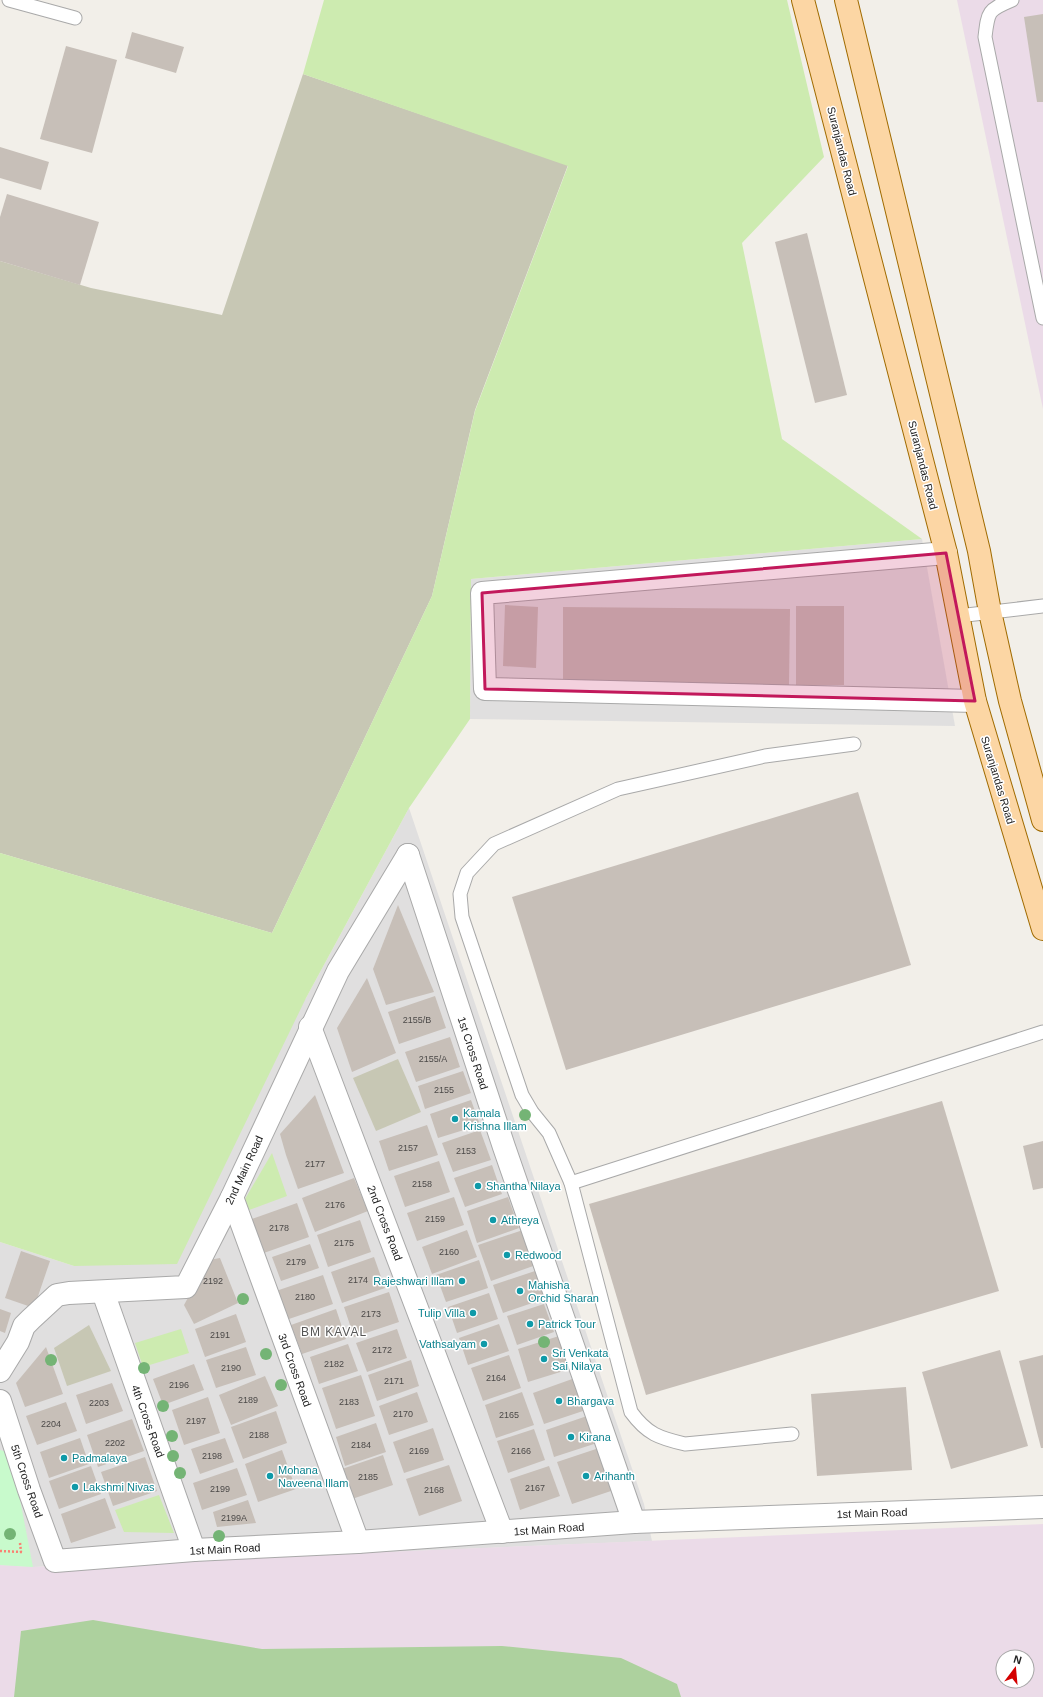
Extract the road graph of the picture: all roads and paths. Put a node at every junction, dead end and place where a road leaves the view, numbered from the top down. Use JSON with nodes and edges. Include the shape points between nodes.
{"nodes":[{"id":1,"x":9,"y":0,"type":"edge"},
{"id":2,"x":803,"y":0,"type":"edge"},
{"id":3,"x":846,"y":0,"type":"edge"},
{"id":4,"x":1012,"y":0,"type":"edge"},
{"id":5,"x":75,"y":18,"type":"dead end"},
{"id":6,"x":1043,"y":318,"type":"edge"},
{"id":7,"x":946,"y":553,"type":"junction"},
{"id":8,"x":1043,"y":606,"type":"edge"},
{"id":9,"x":990,"y":612,"type":"junction"},
{"id":10,"x":958,"y":616,"type":"junction"},
{"id":11,"x":975,"y":701,"type":"junction"},
{"id":12,"x":854,"y":744,"type":"dead end"},
{"id":13,"x":1043,"y":820,"type":"edge"},
{"id":14,"x":408,"y":855,"type":"joint"},
{"id":15,"x":1043,"y":929,"type":"edge"},
{"id":16,"x":310,"y":1027,"type":"junction"},
{"id":17,"x":1043,"y":1032,"type":"edge"},
{"id":18,"x":571,"y":1183,"type":"junction"},
{"id":19,"x":232,"y":1197,"type":"junction"},
{"id":20,"x":103,"y":1292,"type":"junction"},
{"id":21,"x":0,"y":1371,"type":"edge"},
{"id":22,"x":0,"y":1401,"type":"edge"},
{"id":23,"x":792,"y":1434,"type":"dead end"},
{"id":24,"x":1043,"y":1507,"type":"edge"},
{"id":25,"x":634,"y":1522,"type":"junction"},
{"id":26,"x":502,"y":1532,"type":"junction"},
{"id":27,"x":358,"y":1542,"type":"junction"},
{"id":28,"x":194,"y":1550,"type":"junction"},
{"id":29,"x":0,"y":1551,"type":"edge"},
{"id":30,"x":21,"y":1552,"type":"dead end"},
{"id":31,"x":55,"y":1561,"type":"joint"}],
"edges":[{"from":1,"to":5,"type":"lane"},
{"from":2,"to":7,"type":"main road","name":"Suranjandas Road"},
{"from":3,"to":9,"type":"main road","via":[[979,551]]},
{"from":4,"to":6,"type":"lane","via":[[993,8],[987,18],[985,37]]},
{"from":7,"to":10,"type":"main road","name":"Suranjandas Road"},
{"from":7,"to":11,"type":"street","via":[[482,594],[485,688]]},
{"from":8,"to":9,"type":"lane"},
{"from":9,"to":10,"type":"lane"},
{"from":9,"to":13,"type":"main road","via":[[1010,701]]},
{"from":10,"to":11,"type":"main road","name":"Suranjandas Road"},
{"from":11,"to":15,"type":"main road","name":"Suranjandas Road"},
{"from":12,"to":18,"type":"lane","via":[[764,756],[618,789],[494,844],[467,873],[460,894],[462,917],[522,1095],[549,1133]]},
{"from":14,"to":16,"type":"street","name":"2nd Main Road","via":[[338,971]]},
{"from":14,"to":25,"type":"street","name":"1st Cross Road","via":[[504,1147]]},
{"from":16,"to":19,"type":"street","name":"2nd Main Road"},
{"from":16,"to":26,"type":"street","name":"2nd Cross Road"},
{"from":17,"to":18,"type":"lane"},
{"from":18,"to":23,"type":"lane","via":[[631,1412],[641,1427],[668,1440],[685,1444]]},
{"from":19,"to":20,"type":"street","name":"2nd Main Road","via":[[186,1287]]},
{"from":19,"to":27,"type":"street","name":"3rd Cross Road"},
{"from":20,"to":21,"type":"street","name":"2nd Main Road","via":[[57,1295],[24,1326],[18,1342]]},
{"from":20,"to":28,"type":"street","name":"4th Cross Road"},
{"from":22,"to":31,"type":"street","name":"5th Cross Road"},
{"from":24,"to":25,"type":"street","name":"1st Main Road"},
{"from":25,"to":26,"type":"street","name":"1st Main Road"},
{"from":26,"to":27,"type":"street","name":"1st Main Road"},
{"from":27,"to":28,"type":"street","name":"1st Main Road"},
{"from":28,"to":31,"type":"street","name":"1st Main Road"},
{"from":29,"to":30,"type":"path"}]}
